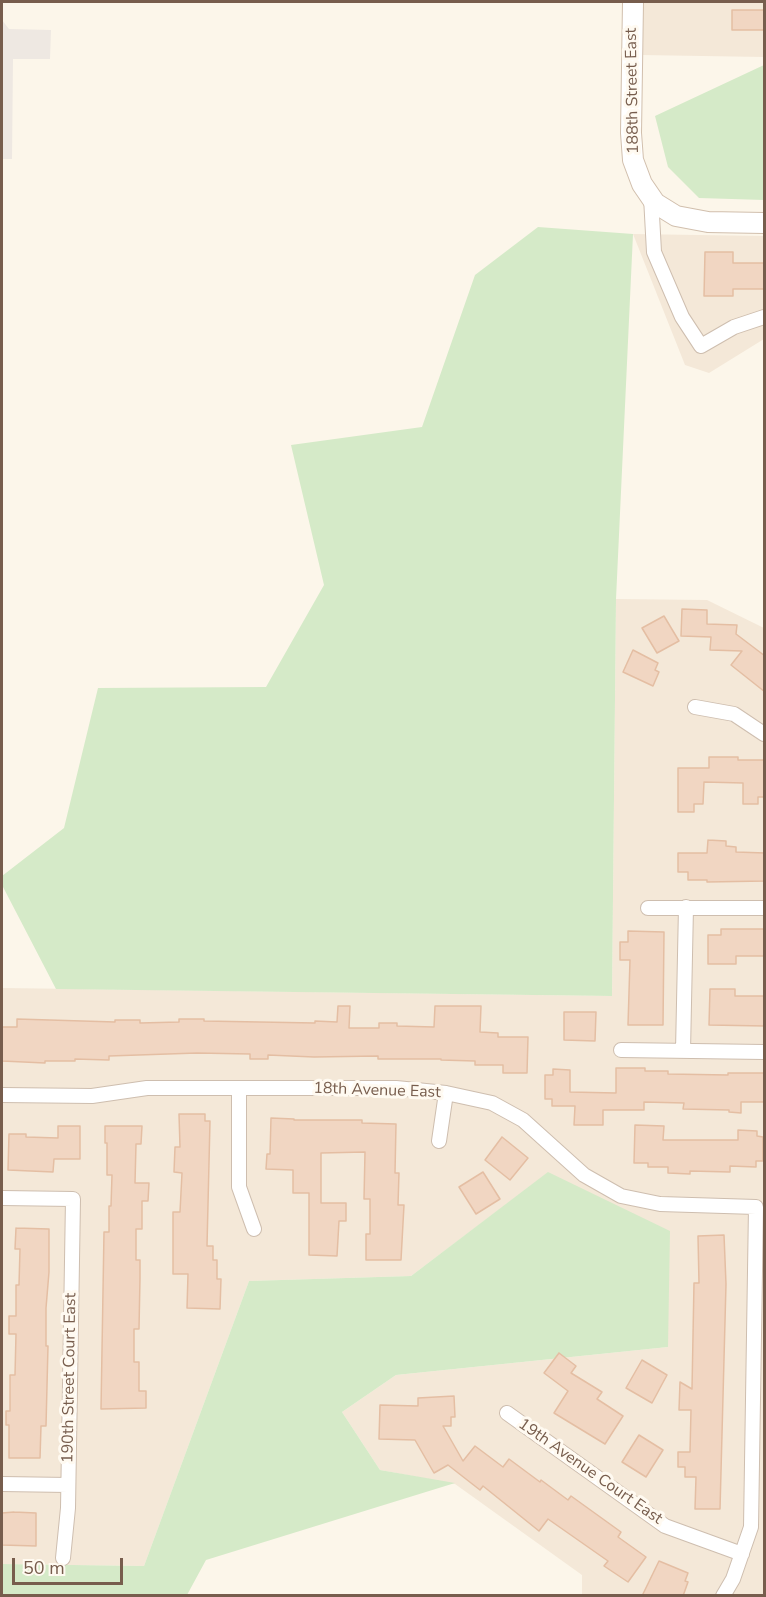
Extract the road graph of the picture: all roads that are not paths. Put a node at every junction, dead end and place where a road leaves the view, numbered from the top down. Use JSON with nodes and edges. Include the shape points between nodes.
{"nodes":[{"id":1,"x":633,"y":2,"type":"edge"},
{"id":2,"x":651,"y":197,"type":"junction"},
{"id":3,"x":765,"y":223,"type":"edge"},
{"id":4,"x":765,"y":317,"type":"edge"},
{"id":5,"x":695,"y":707,"type":"dead end"},
{"id":6,"x":765,"y":734,"type":"edge"},
{"id":7,"x":686,"y":907,"type":"junction"},
{"id":8,"x":648,"y":908,"type":"dead end"},
{"id":9,"x":765,"y":908,"type":"edge"},
{"id":10,"x":621,"y":1050,"type":"dead end"},
{"id":11,"x":683,"y":1051,"type":"junction"},
{"id":12,"x":765,"y":1052,"type":"edge"},
{"id":13,"x":239,"y":1088,"type":"junction"},
{"id":14,"x":446,"y":1093,"type":"junction"},
{"id":15,"x":2,"y":1095,"type":"edge"},
{"id":16,"x":439,"y":1141,"type":"dead end"},
{"id":17,"x":2,"y":1197,"type":"edge"},
{"id":18,"x":254,"y":1229,"type":"dead end"},
{"id":19,"x":507,"y":1413,"type":"dead end"},
{"id":20,"x":2,"y":1485,"type":"edge"},
{"id":21,"x":68,"y":1485,"type":"junction"},
{"id":22,"x":742,"y":1554,"type":"junction"},
{"id":23,"x":63,"y":1558,"type":"dead end"},
{"id":24,"x":723,"y":1596,"type":"edge"}],
"edges":[{"from":1,"to":2,"type":"street","name":"188th Street East","via":[[632,148],[637,174]]},
{"from":2,"to":3,"type":"street","via":[[668,212],[688,220]]},
{"from":2,"to":4,"type":"street","name":"188th Street East","via":[[654,252],[682,317],[701,345],[734,327]]},
{"from":5,"to":6,"type":"street","via":[[734,714]]},
{"from":7,"to":8,"type":"street"},
{"from":7,"to":9,"type":"street"},
{"from":7,"to":11,"type":"street"},
{"from":10,"to":11,"type":"street"},
{"from":11,"to":12,"type":"street"},
{"from":13,"to":14,"type":"street","name":"18th Avenue East","via":[[396,1088]]},
{"from":13,"to":15,"type":"street","name":"18th Avenue East","via":[[147,1088],[92,1096]]},
{"from":13,"to":18,"type":"street","via":[[240,1187]]},
{"from":14,"to":16,"type":"street"},
{"from":14,"to":22,"type":"street","name":"18th Avenue East","via":[[492,1103],[523,1120],[584,1176],[621,1196],[660,1204],[756,1207],[751,1527]]},
{"from":17,"to":21,"type":"street","name":"190th Street Court East","via":[[74,1199]]},
{"from":19,"to":22,"type":"street","name":"19th Avenue Court East","via":[[665,1526]]},
{"from":20,"to":21,"type":"street"},
{"from":21,"to":23,"type":"street","name":"190th Street Court East"},
{"from":22,"to":24,"type":"street"}]}
